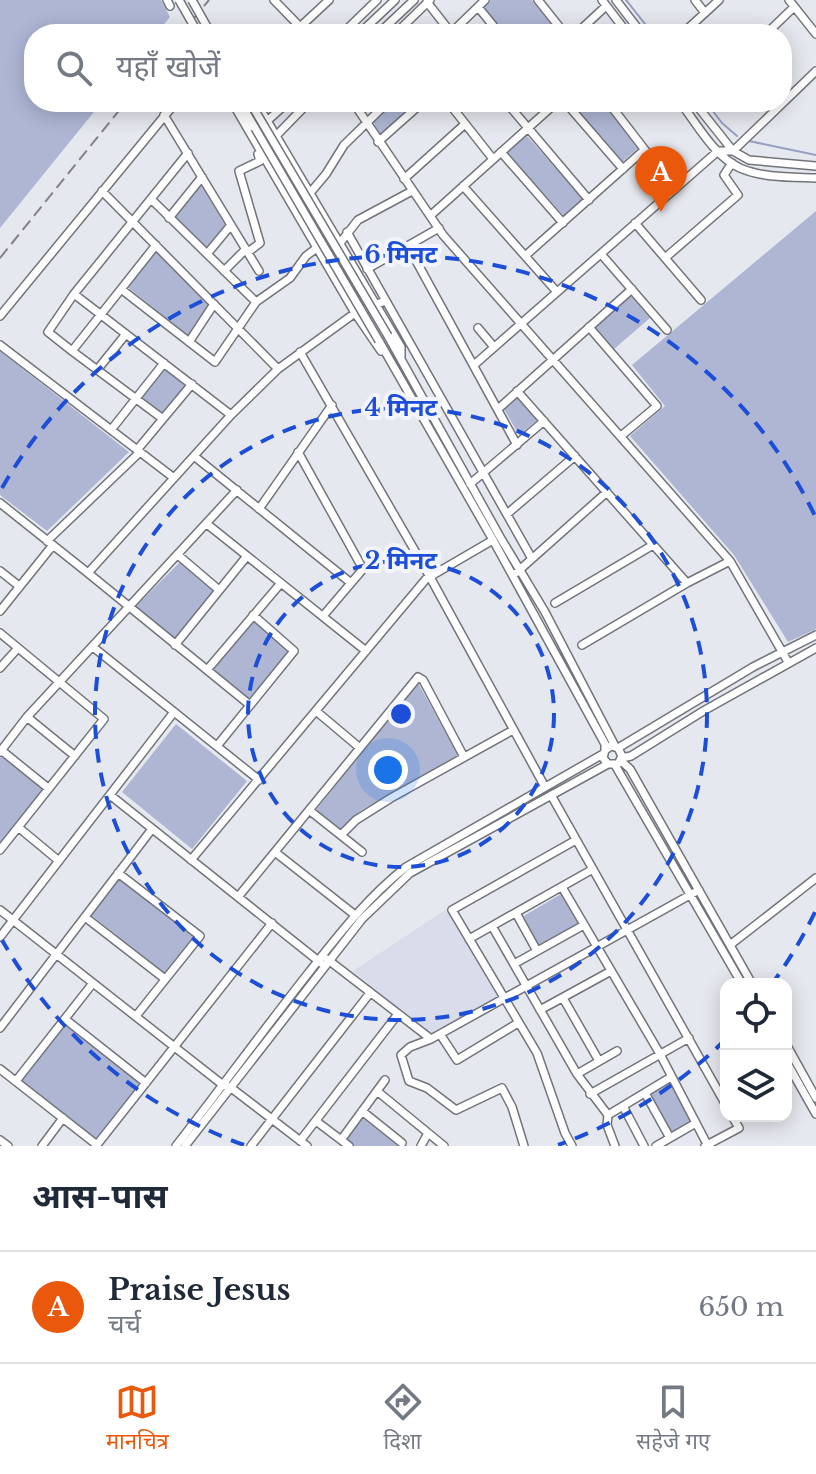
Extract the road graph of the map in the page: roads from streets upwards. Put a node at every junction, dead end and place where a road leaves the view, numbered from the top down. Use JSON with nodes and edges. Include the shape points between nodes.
{"nodes":[{"id":1,"x":179,"y":0,"type":"edge"},
{"id":2,"x":192,"y":0,"type":"edge"},
{"id":3,"x":274,"y":0,"type":"edge"},
{"id":4,"x":395,"y":0,"type":"edge"},
{"id":5,"x":414,"y":0,"type":"edge"},
{"id":6,"x":485,"y":0,"type":"edge"},
{"id":7,"x":538,"y":0,"type":"edge"},
{"id":8,"x":616,"y":0,"type":"edge"},
{"id":9,"x":695,"y":0,"type":"edge"},
{"id":10,"x":719,"y":0,"type":"edge"},
{"id":11,"x":325,"y":1,"type":"edge"},
{"id":12,"x":428,"y":1,"type":"edge"},
{"id":13,"x":604,"y":3,"type":"edge"},
{"id":14,"x":791,"y":4,"type":"edge"},
{"id":15,"x":478,"y":7,"type":"junction"},
{"id":16,"x":376,"y":8,"type":"edge"},
{"id":17,"x":705,"y":13,"type":"junction"},
{"id":18,"x":192,"y":24,"type":"edge"},
{"id":19,"x":207,"y":24,"type":"edge"},
{"id":20,"x":297,"y":24,"type":"edge"},
{"id":21,"x":303,"y":24,"type":"edge"},
{"id":22,"x":362,"y":24,"type":"edge"},
{"id":23,"x":389,"y":24,"type":"edge"},
{"id":24,"x":404,"y":24,"type":"edge"},
{"id":25,"x":445,"y":24,"type":"edge"},
{"id":26,"x":461,"y":24,"type":"edge"},
{"id":27,"x":492,"y":24,"type":"edge"},
{"id":28,"x":557,"y":24,"type":"edge"},
{"id":29,"x":585,"y":24,"type":"edge"},
{"id":30,"x":620,"y":24,"type":"edge"},
{"id":31,"x":634,"y":24,"type":"edge"},
{"id":32,"x":693,"y":24,"type":"edge"},
{"id":33,"x":774,"y":24,"type":"edge"},
{"id":34,"x":816,"y":34,"type":"edge"},
{"id":35,"x":816,"y":71,"type":"edge"},
{"id":36,"x":792,"y":94,"type":"edge"},
{"id":37,"x":167,"y":112,"type":"edge"},
{"id":38,"x":235,"y":112,"type":"edge"},
{"id":39,"x":237,"y":112,"type":"edge"},
{"id":40,"x":246,"y":112,"type":"edge"},
{"id":41,"x":256,"y":112,"type":"edge"},
{"id":42,"x":262,"y":112,"type":"edge"},
{"id":43,"x":277,"y":112,"type":"edge"},
{"id":44,"x":299,"y":112,"type":"edge"},
{"id":45,"x":359,"y":112,"type":"edge"},
{"id":46,"x":376,"y":112,"type":"edge"},
{"id":47,"x":412,"y":112,"type":"edge"},
{"id":48,"x":456,"y":112,"type":"edge"},
{"id":49,"x":514,"y":112,"type":"edge"},
{"id":50,"x":546,"y":112,"type":"edge"},
{"id":51,"x":574,"y":112,"type":"edge"},
{"id":52,"x":616,"y":112,"type":"edge"},
{"id":53,"x":688,"y":112,"type":"edge"},
{"id":54,"x":702,"y":112,"type":"edge"},
{"id":55,"x":773,"y":112,"type":"edge"},
{"id":56,"x":164,"y":115,"type":"junction"},
{"id":57,"x":268,"y":121,"type":"junction"},
{"id":58,"x":365,"y":122,"type":"junction"},
{"id":59,"x":465,"y":124,"type":"junction"},
{"id":60,"x":527,"y":129,"type":"junction"},
{"id":61,"x":251,"y":133,"type":"junction"},
{"id":62,"x":276,"y":136,"type":"junction"},
{"id":63,"x":378,"y":142,"type":"junction"},
{"id":64,"x":260,"y":150,"type":"junction"},
{"id":65,"x":644,"y":150,"type":"junction"},
{"id":66,"x":718,"y":151,"type":"junction"},
{"id":67,"x":733,"y":151,"type":"junction"},
{"id":68,"x":501,"y":152,"type":"junction"},
{"id":69,"x":188,"y":153,"type":"junction"},
{"id":70,"x":493,"y":159,"type":"junction"},
{"id":71,"x":732,"y":163,"type":"junction"},
{"id":72,"x":816,"y":166,"type":"edge"},
{"id":73,"x":623,"y":169,"type":"junction"},
{"id":74,"x":202,"y":177,"type":"junction"},
{"id":75,"x":816,"y":178,"type":"edge"},
{"id":76,"x":404,"y":179,"type":"junction"},
{"id":77,"x":463,"y":186,"type":"junction"},
{"id":78,"x":675,"y":189,"type":"junction"},
{"id":79,"x":102,"y":191,"type":"junction"},
{"id":80,"x":412,"y":191,"type":"junction"},
{"id":81,"x":310,"y":193,"type":"junction"},
{"id":82,"x":151,"y":199,"type":"junction"},
{"id":83,"x":589,"y":200,"type":"junction"},
{"id":84,"x":430,"y":216,"type":"junction"},
{"id":85,"x":169,"y":218,"type":"junction"},
{"id":86,"x":133,"y":221,"type":"junction"},
{"id":87,"x":563,"y":223,"type":"junction"},
{"id":88,"x":635,"y":223,"type":"junction"},
{"id":89,"x":231,"y":225,"type":"junction"},
{"id":90,"x":439,"y":228,"type":"junction"},
{"id":91,"x":347,"y":232,"type":"junction"},
{"id":92,"x":340,"y":243,"type":"junction"},
{"id":93,"x":156,"y":245,"type":"junction"},
{"id":94,"x":408,"y":246,"type":"junction"},
{"id":95,"x":318,"y":247,"type":"junction"},
{"id":96,"x":247,"y":250,"type":"junction"},
{"id":97,"x":207,"y":254,"type":"junction"},
{"id":98,"x":601,"y":254,"type":"junction"},
{"id":99,"x":525,"y":256,"type":"junction"},
{"id":100,"x":665,"y":258,"type":"junction"},
{"id":101,"x":367,"y":269,"type":"junction"},
{"id":102,"x":224,"y":271,"type":"junction"},
{"id":103,"x":259,"y":271,"type":"dead end"},
{"id":104,"x":121,"y":289,"type":"junction"},
{"id":105,"x":632,"y":289,"type":"junction"},
{"id":106,"x":557,"y":292,"type":"junction"},
{"id":107,"x":74,"y":294,"type":"junction"},
{"id":108,"x":701,"y":300,"type":"dead end"},
{"id":109,"x":385,"y":301,"type":"junction"},
{"id":110,"x":256,"y":302,"type":"junction"},
{"id":111,"x":214,"y":304,"type":"junction"},
{"id":112,"x":376,"y":306,"type":"junction"},
{"id":113,"x":355,"y":313,"type":"junction"},
{"id":114,"x":101,"y":314,"type":"junction"},
{"id":115,"x":0,"y":316,"type":"edge"},
{"id":116,"x":521,"y":323,"type":"junction"},
{"id":117,"x":589,"y":327,"type":"junction"},
{"id":118,"x":478,"y":328,"type":"dead end"},
{"id":119,"x":239,"y":329,"type":"junction"},
{"id":120,"x":667,"y":330,"type":"dead end"},
{"id":121,"x":126,"y":334,"type":"junction"},
{"id":122,"x":189,"y":342,"type":"junction"},
{"id":123,"x":0,"y":345,"type":"edge"},
{"id":124,"x":494,"y":347,"type":"junction"},
{"id":125,"x":72,"y":351,"type":"junction"},
{"id":126,"x":300,"y":352,"type":"junction"},
{"id":127,"x":388,"y":359,"type":"junction"},
{"id":128,"x":401,"y":359,"type":"junction"},
{"id":129,"x":553,"y":359,"type":"junction"},
{"id":130,"x":164,"y":363,"type":"junction"},
{"id":131,"x":474,"y":365,"type":"junction"},
{"id":132,"x":278,"y":369,"type":"junction"},
{"id":133,"x":97,"y":370,"type":"junction"},
{"id":134,"x":192,"y":384,"type":"junction"},
{"id":135,"x":517,"y":391,"type":"junction"},
{"id":136,"x":136,"y":399,"type":"junction"},
{"id":137,"x":332,"y":405,"type":"junction"},
{"id":138,"x":498,"y":409,"type":"junction"},
{"id":139,"x":231,"y":415,"type":"junction"},
{"id":140,"x":163,"y":419,"type":"junction"},
{"id":141,"x":544,"y":421,"type":"junction"},
{"id":142,"x":111,"y":430,"type":"junction"},
{"id":143,"x":621,"y":436,"type":"junction"},
{"id":144,"x":517,"y":445,"type":"junction"},
{"id":145,"x":138,"y":451,"type":"junction"},
{"id":146,"x":298,"y":452,"type":"junction"},
{"id":147,"x":194,"y":456,"type":"junction"},
{"id":148,"x":575,"y":456,"type":"junction"},
{"id":149,"x":483,"y":474,"type":"junction"},
{"id":150,"x":174,"y":478,"type":"junction"},
{"id":151,"x":467,"y":486,"type":"junction"},
{"id":152,"x":237,"y":490,"type":"junction"},
{"id":153,"x":607,"y":492,"type":"junction"},
{"id":154,"x":0,"y":503,"type":"edge"},
{"id":155,"x":259,"y":509,"type":"junction"},
{"id":156,"x":507,"y":514,"type":"junction"},
{"id":157,"x":207,"y":524,"type":"junction"},
{"id":158,"x":493,"y":540,"type":"junction"},
{"id":159,"x":50,"y":543,"type":"junction"},
{"id":160,"x":653,"y":545,"type":"junction"},
{"id":161,"x":178,"y":555,"type":"junction"},
{"id":162,"x":247,"y":556,"type":"junction"},
{"id":163,"x":531,"y":557,"type":"junction"},
{"id":164,"x":730,"y":561,"type":"junction"},
{"id":165,"x":0,"y":571,"type":"edge"},
{"id":166,"x":516,"y":572,"type":"junction"},
{"id":167,"x":88,"y":573,"type":"junction"},
{"id":168,"x":430,"y":577,"type":"junction"},
{"id":169,"x":281,"y":583,"type":"junction"},
{"id":170,"x":351,"y":583,"type":"junction"},
{"id":171,"x":687,"y":583,"type":"junction"},
{"id":172,"x":19,"y":586,"type":"junction"},
{"id":173,"x":219,"y":590,"type":"junction"},
{"id":174,"x":555,"y":603,"type":"dead end"},
{"id":175,"x":129,"y":608,"type":"junction"},
{"id":176,"x":0,"y":611,"type":"edge"},
{"id":177,"x":253,"y":615,"type":"junction"},
{"id":178,"x":323,"y":616,"type":"junction"},
{"id":179,"x":0,"y":633,"type":"edge"},
{"id":180,"x":816,"y":635,"type":"edge"},
{"id":181,"x":175,"y":645,"type":"junction"},
{"id":182,"x":582,"y":645,"type":"dead end"},
{"id":183,"x":93,"y":647,"type":"junction"},
{"id":184,"x":18,"y":648,"type":"junction"},
{"id":185,"x":816,"y":648,"type":"edge"},
{"id":186,"x":366,"y":651,"type":"junction"},
{"id":187,"x":783,"y":652,"type":"junction"},
{"id":188,"x":788,"y":662,"type":"junction"},
{"id":189,"x":0,"y":668,"type":"edge"},
{"id":190,"x":207,"y":670,"type":"junction"},
{"id":191,"x":61,"y":681,"type":"junction"},
{"id":192,"x":250,"y":705,"type":"junction"},
{"id":193,"x":316,"y":711,"type":"junction"},
{"id":194,"x":174,"y":712,"type":"junction"},
{"id":195,"x":27,"y":717,"type":"junction"},
{"id":196,"x":513,"y":730,"type":"junction"},
{"id":197,"x":217,"y":746,"type":"junction"},
{"id":198,"x":616,"y":747,"type":"junction"},
{"id":199,"x":360,"y":748,"type":"junction"},
{"id":200,"x":1,"y":751,"type":"edge"},
{"id":201,"x":604,"y":752,"type":"junction"},
{"id":202,"x":75,"y":756,"type":"junction"},
{"id":203,"x":464,"y":757,"type":"junction"},
{"id":204,"x":616,"y":762,"type":"junction"},
{"id":205,"x":259,"y":780,"type":"junction"},
{"id":206,"x":545,"y":787,"type":"junction"},
{"id":207,"x":48,"y":788,"type":"junction"},
{"id":208,"x":110,"y":795,"type":"junction"},
{"id":209,"x":551,"y":795,"type":"junction"},
{"id":210,"x":309,"y":810,"type":"junction"},
{"id":211,"x":18,"y":827,"type":"junction"},
{"id":212,"x":152,"y":829,"type":"junction"},
{"id":213,"x":341,"y":835,"type":"junction"},
{"id":214,"x":576,"y":840,"type":"junction"},
{"id":215,"x":0,"y":850,"type":"edge"},
{"id":216,"x":275,"y":852,"type":"junction"},
{"id":217,"x":362,"y":852,"type":"dead end"},
{"id":218,"x":191,"y":860,"type":"junction"},
{"id":219,"x":59,"y":861,"type":"junction"},
{"id":220,"x":593,"y":869,"type":"junction"},
{"id":221,"x":118,"y":873,"type":"junction"},
{"id":222,"x":816,"y":878,"type":"edge"},
{"id":223,"x":562,"y":887,"type":"junction"},
{"id":224,"x":695,"y":893,"type":"junction"},
{"id":225,"x":378,"y":896,"type":"junction"},
{"id":226,"x":238,"y":897,"type":"junction"},
{"id":227,"x":0,"y":910,"type":"edge"},
{"id":228,"x":516,"y":913,"type":"junction"},
{"id":229,"x":355,"y":915,"type":"junction"},
{"id":230,"x":85,"y":917,"type":"junction"},
{"id":231,"x":14,"y":920,"type":"junction"},
{"id":232,"x":272,"y":923,"type":"junction"},
{"id":233,"x":584,"y":925,"type":"junction"},
{"id":234,"x":492,"y":926,"type":"junction"},
{"id":235,"x":628,"y":930,"type":"junction"},
{"id":236,"x":0,"y":937,"type":"edge"},
{"id":237,"x":469,"y":939,"type":"junction"},
{"id":238,"x":730,"y":945,"type":"junction"},
{"id":239,"x":597,"y":948,"type":"junction"},
{"id":240,"x":537,"y":951,"type":"junction"},
{"id":241,"x":57,"y":954,"type":"junction"},
{"id":242,"x":324,"y":961,"type":"junction"},
{"id":243,"x":514,"y":964,"type":"junction"},
{"id":244,"x":611,"y":971,"type":"junction"},
{"id":245,"x":739,"y":978,"type":"edge"},
{"id":246,"x":749,"y":978,"type":"edge"},
{"id":247,"x":165,"y":979,"type":"junction"},
{"id":248,"x":93,"y":983,"type":"junction"},
{"id":249,"x":527,"y":987,"type":"junction"},
{"id":250,"x":370,"y":993,"type":"junction"},
{"id":251,"x":563,"y":998,"type":"junction"},
{"id":252,"x":504,"y":1000,"type":"junction"},
{"id":253,"x":540,"y":1010,"type":"junction"},
{"id":254,"x":398,"y":1014,"type":"junction"},
{"id":255,"x":136,"y":1016,"type":"junction"},
{"id":256,"x":65,"y":1019,"type":"junction"},
{"id":257,"x":518,"y":1023,"type":"junction"},
{"id":258,"x":0,"y":1028,"type":"edge"},
{"id":259,"x":440,"y":1034,"type":"junction"},
{"id":260,"x":689,"y":1038,"type":"junction"},
{"id":261,"x":431,"y":1039,"type":"junction"},
{"id":262,"x":174,"y":1046,"type":"junction"},
{"id":263,"x":789,"y":1050,"type":"edge"},
{"id":264,"x":617,"y":1051,"type":"dead end"},
{"id":265,"x":660,"y":1054,"type":"junction"},
{"id":266,"x":599,"y":1061,"type":"junction"},
{"id":267,"x":0,"y":1069,"type":"edge"},
{"id":268,"x":792,"y":1072,"type":"edge"},
{"id":269,"x":577,"y":1074,"type":"junction"},
{"id":270,"x":671,"y":1077,"type":"junction"},
{"id":271,"x":385,"y":1080,"type":"dead end"},
{"id":272,"x":16,"y":1081,"type":"junction"},
{"id":273,"x":146,"y":1083,"type":"junction"},
{"id":274,"x":226,"y":1086,"type":"junction"},
{"id":275,"x":377,"y":1091,"type":"junction"},
{"id":276,"x":645,"y":1093,"type":"junction"},
{"id":277,"x":590,"y":1094,"type":"junction"},
{"id":278,"x":720,"y":1094,"type":"edge"},
{"id":279,"x":816,"y":1098,"type":"edge"},
{"id":280,"x":623,"y":1106,"type":"junction"},
{"id":281,"x":362,"y":1111,"type":"junction"},
{"id":282,"x":816,"y":1114,"type":"edge"},
{"id":283,"x":608,"y":1115,"type":"junction"},
{"id":284,"x":63,"y":1118,"type":"junction"},
{"id":285,"x":272,"y":1119,"type":"junction"},
{"id":286,"x":316,"y":1121,"type":"junction"},
{"id":287,"x":736,"y":1122,"type":"edge"},
{"id":288,"x":696,"y":1123,"type":"junction"},
{"id":289,"x":428,"y":1133,"type":"junction"},
{"id":290,"x":670,"y":1138,"type":"junction"},
{"id":291,"x":0,"y":1140,"type":"edge"},
{"id":292,"x":341,"y":1140,"type":"junction"},
{"id":293,"x":253,"y":1143,"type":"edge"},
{"id":294,"x":402,"y":1143,"type":"dead end"},
{"id":295,"x":304,"y":1144,"type":"edge"},
{"id":296,"x":97,"y":1145,"type":"edge"},
{"id":297,"x":8,"y":1146,"type":"edge"},
{"id":298,"x":42,"y":1146,"type":"edge"},
{"id":299,"x":176,"y":1146,"type":"edge"},
{"id":300,"x":185,"y":1146,"type":"edge"},
{"id":301,"x":264,"y":1146,"type":"edge"},
{"id":302,"x":349,"y":1146,"type":"edge"},
{"id":303,"x":421,"y":1146,"type":"edge"},
{"id":304,"x":444,"y":1146,"type":"edge"},
{"id":305,"x":524,"y":1146,"type":"edge"},
{"id":306,"x":572,"y":1146,"type":"edge"},
{"id":307,"x":615,"y":1146,"type":"edge"},
{"id":308,"x":644,"y":1146,"type":"edge"},
{"id":309,"x":656,"y":1146,"type":"edge"},
{"id":310,"x":707,"y":1146,"type":"edge"}],
"edges":[{"from":1,"to":18,"type":"street","bridge":true},
{"from":2,"to":19,"type":"street","bridge":true},
{"from":3,"to":20,"type":"street"},
{"from":4,"to":16,"type":"street"},
{"from":5,"to":23,"type":"street"},
{"from":6,"to":15,"type":"street"},
{"from":7,"to":28,"type":"street"},
{"from":8,"to":31,"type":"street"},
{"from":9,"to":17,"type":"street"},
{"from":10,"to":17,"type":"street"},
{"from":11,"to":21,"type":"street"},
{"from":12,"to":24,"type":"street"},
{"from":12,"to":25,"type":"street"},
{"from":13,"to":29,"type":"street"},
{"from":13,"to":30,"type":"street"},
{"from":14,"to":33,"type":"street"},
{"from":14,"to":34,"type":"street"},
{"from":15,"to":26,"type":"street"},
{"from":15,"to":27,"type":"street"},
{"from":16,"to":22,"type":"street"},
{"from":17,"to":32,"type":"street"},
{"from":35,"to":36,"type":"street"},
{"from":37,"to":56,"type":"street"},
{"from":38,"to":96,"type":"street","via":[[260,159],[239,171],[260,243]]},
{"from":39,"to":61,"type":"street"},
{"from":40,"to":127,"type":"street","bridge":true},
{"from":41,"to":128,"type":"street","bridge":true},
{"from":42,"to":57,"type":"street"},
{"from":43,"to":57,"type":"street"},
{"from":44,"to":62,"type":"street"},
{"from":45,"to":58,"type":"street"},
{"from":46,"to":58,"type":"street"},
{"from":47,"to":63,"type":"street"},
{"from":48,"to":59,"type":"street"},
{"from":49,"to":60,"type":"street"},
{"from":50,"to":60,"type":"street"},
{"from":51,"to":73,"type":"street"},
{"from":52,"to":65,"type":"street"},
{"from":53,"to":66,"type":"street"},
{"from":54,"to":67,"type":"street"},
{"from":55,"to":67,"type":"street"},
{"from":56,"to":69,"type":"street"},
{"from":56,"to":79,"type":"street"},
{"from":57,"to":61,"type":"street"},
{"from":57,"to":62,"type":"street"},
{"from":58,"to":63,"type":"street"},
{"from":58,"to":81,"type":"street"},
{"from":59,"to":70,"type":"street"},
{"from":59,"to":76,"type":"street"},
{"from":60,"to":68,"type":"street"},
{"from":60,"to":83,"type":"street"},
{"from":61,"to":64,"type":"street"},
{"from":62,"to":64,"type":"street"},
{"from":62,"to":81,"type":"street"},
{"from":63,"to":76,"type":"street"},
{"from":64,"to":95,"type":"street"},
{"from":65,"to":73,"type":"street"},
{"from":65,"to":78,"type":"street"},
{"from":66,"to":67,"type":"street"},
{"from":66,"to":71,"type":"street"},
{"from":66,"to":78,"type":"street"},
{"from":67,"to":72,"type":"street","via":[[749,160]]},
{"from":68,"to":70,"type":"street"},
{"from":68,"to":87,"type":"street"},
{"from":69,"to":74,"type":"street"},
{"from":69,"to":82,"type":"street"},
{"from":70,"to":77,"type":"street"},
{"from":71,"to":75,"type":"street","via":[[760,174]]},
{"from":71,"to":100,"type":"street","via":[[724,175],[738,195]]},
{"from":73,"to":83,"type":"street"},
{"from":74,"to":85,"type":"street"},
{"from":74,"to":89,"type":"street"},
{"from":76,"to":80,"type":"street"},
{"from":77,"to":84,"type":"street"},
{"from":77,"to":99,"type":"street"},
{"from":78,"to":88,"type":"street"},
{"from":79,"to":86,"type":"street"},
{"from":79,"to":115,"type":"street"},
{"from":80,"to":84,"type":"street"},
{"from":80,"to":91,"type":"street","via":[[358,220]]},
{"from":81,"to":92,"type":"street"},
{"from":82,"to":85,"type":"street"},
{"from":82,"to":86,"type":"street"},
{"from":83,"to":87,"type":"street"},
{"from":84,"to":90,"type":"street"},
{"from":85,"to":97,"type":"street"},
{"from":86,"to":93,"type":"street"},
{"from":86,"to":107,"type":"street"},
{"from":87,"to":99,"type":"street"},
{"from":88,"to":98,"type":"street"},
{"from":88,"to":100,"type":"street"},
{"from":89,"to":96,"type":"street"},
{"from":89,"to":97,"type":"street"},
{"from":90,"to":94,"type":"street"},
{"from":90,"to":116,"type":"street"},
{"from":91,"to":92,"type":"street"},
{"from":91,"to":101,"type":"street"},
{"from":92,"to":112,"type":"street"},
{"from":93,"to":104,"type":"street"},
{"from":93,"to":111,"type":"street"},
{"from":94,"to":101,"type":"street"},
{"from":94,"to":131,"type":"street"},
{"from":95,"to":110,"type":"street","via":[[290,278]]},
{"from":95,"to":113,"type":"street"},
{"from":96,"to":102,"type":"street"},
{"from":96,"to":103,"type":"street"},
{"from":97,"to":102,"type":"street"},
{"from":98,"to":105,"type":"street"},
{"from":98,"to":106,"type":"street"},
{"from":99,"to":106,"type":"street"},
{"from":100,"to":108,"type":"street"},
{"from":101,"to":109,"type":"street"},
{"from":102,"to":110,"type":"street"},
{"from":104,"to":114,"type":"street"},
{"from":104,"to":122,"type":"street"},
{"from":105,"to":117,"type":"street"},
{"from":105,"to":120,"type":"street"},
{"from":106,"to":116,"type":"street"},
{"from":107,"to":114,"type":"street"},
{"from":107,"to":125,"type":"street","via":[[48,332]]},
{"from":109,"to":112,"type":"street"},
{"from":109,"to":149,"type":"street"},
{"from":110,"to":119,"type":"street"},
{"from":111,"to":119,"type":"street"},
{"from":111,"to":122,"type":"street"},
{"from":112,"to":113,"type":"street"},
{"from":112,"to":128,"type":"street","via":[[401,347]]},
{"from":113,"to":126,"type":"street"},
{"from":113,"to":127,"type":"street"},
{"from":114,"to":121,"type":"street"},
{"from":114,"to":125,"type":"street"},
{"from":116,"to":124,"type":"street"},
{"from":116,"to":129,"type":"street"},
{"from":117,"to":129,"type":"street"},
{"from":117,"to":143,"type":"street","via":[[657,406]]},
{"from":118,"to":124,"type":"street"},
{"from":119,"to":122,"type":"street","via":[[215,362]]},
{"from":119,"to":132,"type":"street"},
{"from":121,"to":130,"type":"street"},
{"from":121,"to":133,"type":"street"},
{"from":123,"to":142,"type":"street"},
{"from":124,"to":131,"type":"street"},
{"from":125,"to":133,"type":"street"},
{"from":126,"to":132,"type":"street"},
{"from":126,"to":137,"type":"street"},
{"from":127,"to":151,"type":"street"},
{"from":128,"to":151,"type":"street"},
{"from":129,"to":135,"type":"street"},
{"from":129,"to":143,"type":"street"},
{"from":130,"to":134,"type":"street"},
{"from":130,"to":136,"type":"street"},
{"from":131,"to":138,"type":"street"},
{"from":132,"to":139,"type":"street"},
{"from":133,"to":136,"type":"street"},
{"from":134,"to":139,"type":"street"},
{"from":134,"to":140,"type":"street"},
{"from":135,"to":138,"type":"street"},
{"from":135,"to":141,"type":"street"},
{"from":136,"to":140,"type":"street"},
{"from":136,"to":142,"type":"street"},
{"from":137,"to":146,"type":"street"},
{"from":137,"to":168,"type":"street"},
{"from":138,"to":144,"type":"street"},
{"from":139,"to":147,"type":"street"},
{"from":140,"to":145,"type":"street"},
{"from":141,"to":144,"type":"street"},
{"from":141,"to":148,"type":"street"},
{"from":142,"to":145,"type":"street"},
{"from":143,"to":164,"type":"street"},
{"from":144,"to":149,"type":"street"},
{"from":145,"to":150,"type":"street"},
{"from":145,"to":159,"type":"street"},
{"from":146,"to":155,"type":"street"},
{"from":146,"to":170,"type":"street","via":[[363,569]]},
{"from":147,"to":150,"type":"street"},
{"from":147,"to":152,"type":"street"},
{"from":148,"to":153,"type":"street"},
{"from":148,"to":156,"type":"street"},
{"from":149,"to":151,"type":"street"},
{"from":149,"to":156,"type":"street"},
{"from":150,"to":167,"type":"street"},
{"from":151,"to":158,"type":"street"},
{"from":151,"to":166,"type":"street"},
{"from":152,"to":155,"type":"street"},
{"from":152,"to":157,"type":"street"},
{"from":153,"to":160,"type":"street"},
{"from":153,"to":163,"type":"street"},
{"from":154,"to":159,"type":"street"},
{"from":155,"to":170,"type":"street"},
{"from":156,"to":163,"type":"street"},
{"from":157,"to":161,"type":"street"},
{"from":157,"to":162,"type":"street"},
{"from":158,"to":166,"type":"street"},
{"from":158,"to":168,"type":"street"},
{"from":159,"to":167,"type":"street"},
{"from":159,"to":172,"type":"street"},
{"from":160,"to":171,"type":"street"},
{"from":160,"to":174,"type":"street"},
{"from":161,"to":173,"type":"street"},
{"from":161,"to":175,"type":"street"},
{"from":162,"to":169,"type":"street"},
{"from":162,"to":173,"type":"street"},
{"from":163,"to":166,"type":"street"},
{"from":164,"to":171,"type":"street"},
{"from":164,"to":187,"type":"street"},
{"from":165,"to":172,"type":"street"},
{"from":166,"to":198,"type":"street","via":[[545,612]]},
{"from":166,"to":201,"type":"street","via":[[605,744]]},
{"from":167,"to":175,"type":"street"},
{"from":168,"to":186,"type":"street"},
{"from":168,"to":196,"type":"street"},
{"from":169,"to":177,"type":"street"},
{"from":169,"to":178,"type":"street"},
{"from":170,"to":178,"type":"street"},
{"from":171,"to":182,"type":"street"},
{"from":172,"to":176,"type":"street"},
{"from":173,"to":181,"type":"street"},
{"from":175,"to":181,"type":"street"},
{"from":175,"to":183,"type":"street"},
{"from":177,"to":190,"type":"street"},
{"from":177,"to":192,"type":"street","via":[[294,651]]},
{"from":178,"to":186,"type":"street"},
{"from":179,"to":184,"type":"street"},
{"from":180,"to":187,"type":"street"},
{"from":181,"to":190,"type":"street"},
{"from":183,"to":191,"type":"street"},
{"from":183,"to":194,"type":"street"},
{"from":184,"to":189,"type":"street"},
{"from":184,"to":191,"type":"street"},
{"from":185,"to":188,"type":"street"},
{"from":186,"to":193,"type":"street"},
{"from":187,"to":188,"type":"street"},
{"from":187,"to":198,"type":"street"},
{"from":188,"to":204,"type":"street"},
{"from":190,"to":192,"type":"street"},
{"from":191,"to":195,"type":"street"},
{"from":191,"to":202,"type":"street","via":[[104,719]]},
{"from":192,"to":197,"type":"street"},
{"from":193,"to":199,"type":"street"},
{"from":193,"to":205,"type":"street"},
{"from":194,"to":197,"type":"street"},
{"from":194,"to":208,"type":"street"},
{"from":195,"to":200,"type":"street"},
{"from":195,"to":202,"type":"street"},
{"from":196,"to":203,"type":"street"},
{"from":196,"to":206,"type":"street"},
{"from":197,"to":205,"type":"street"},
{"from":198,"to":201,"type":"street"},
{"from":198,"to":204,"type":"street"},
{"from":199,"to":203,"type":"street","via":[[418,677]]},
{"from":199,"to":210,"type":"street"},
{"from":200,"to":207,"type":"street"},
{"from":201,"to":204,"type":"street"},
{"from":201,"to":206,"type":"street"},
{"from":202,"to":207,"type":"street"},
{"from":203,"to":213,"type":"street","via":[[356,820]]},
{"from":204,"to":209,"type":"street"},
{"from":204,"to":224,"type":"street"},
{"from":205,"to":218,"type":"street"},
{"from":206,"to":225,"type":"street","via":[[406,867]]},
{"from":207,"to":211,"type":"street"},
{"from":208,"to":212,"type":"street"},
{"from":208,"to":219,"type":"street"},
{"from":209,"to":214,"type":"street"},
{"from":209,"to":225,"type":"street"},
{"from":210,"to":213,"type":"street"},
{"from":210,"to":216,"type":"street"},
{"from":211,"to":215,"type":"street"},
{"from":211,"to":219,"type":"street"},
{"from":212,"to":218,"type":"street"},
{"from":212,"to":221,"type":"street"},
{"from":213,"to":217,"type":"street"},
{"from":214,"to":220,"type":"street"},
{"from":214,"to":237,"type":"street","via":[[452,910]]},
{"from":216,"to":226,"type":"street"},
{"from":216,"to":229,"type":"street"},
{"from":218,"to":226,"type":"street"},
{"from":219,"to":231,"type":"street"},
{"from":220,"to":223,"type":"street"},
{"from":220,"to":235,"type":"street"},
{"from":221,"to":230,"type":"street"},
{"from":221,"to":247,"type":"street","via":[[200,936]]},
{"from":222,"to":238,"type":"street"},
{"from":223,"to":228,"type":"street"},
{"from":223,"to":233,"type":"street"},
{"from":224,"to":235,"type":"street"},
{"from":224,"to":238,"type":"street"},
{"from":224,"to":245,"type":"street"},
{"from":225,"to":229,"type":"street"},
{"from":225,"to":242,"type":"street"},
{"from":226,"to":232,"type":"street"},
{"from":227,"to":231,"type":"street"},
{"from":228,"to":234,"type":"street"},
{"from":228,"to":240,"type":"street"},
{"from":229,"to":242,"type":"street"},
{"from":230,"to":241,"type":"street"},
{"from":230,"to":247,"type":"street"},
{"from":231,"to":236,"type":"street"},
{"from":231,"to":241,"type":"street"},
{"from":232,"to":242,"type":"street"},
{"from":232,"to":262,"type":"street"},
{"from":233,"to":239,"type":"street"},
{"from":233,"to":240,"type":"street"},
{"from":234,"to":237,"type":"street"},
{"from":234,"to":243,"type":"street"},
{"from":235,"to":239,"type":"street"},
{"from":235,"to":260,"type":"street"},
{"from":237,"to":252,"type":"street"},
{"from":238,"to":246,"type":"street"},
{"from":239,"to":244,"type":"street"},
{"from":239,"to":249,"type":"street"},
{"from":240,"to":243,"type":"street"},
{"from":241,"to":248,"type":"street"},
{"from":241,"to":258,"type":"street"},
{"from":242,"to":250,"type":"street"},
{"from":242,"to":274,"type":"street"},
{"from":243,"to":249,"type":"street"},
{"from":244,"to":251,"type":"street"},
{"from":244,"to":265,"type":"street"},
{"from":247,"to":255,"type":"street"},
{"from":248,"to":255,"type":"street"},
{"from":248,"to":256,"type":"street"},
{"from":249,"to":252,"type":"street"},
{"from":249,"to":253,"type":"street"},
{"from":250,"to":254,"type":"street"},
{"from":250,"to":285,"type":"street"},
{"from":251,"to":253,"type":"street"},
{"from":251,"to":266,"type":"street"},
{"from":252,"to":257,"type":"street"},
{"from":252,"to":259,"type":"street"},
{"from":253,"to":269,"type":"street"},
{"from":254,"to":261,"type":"street"},
{"from":254,"to":286,"type":"street"},
{"from":255,"to":262,"type":"street"},
{"from":256,"to":272,"type":"street"},
{"from":256,"to":273,"type":"street"},
{"from":257,"to":259,"type":"street","via":[[457,1060]]},
{"from":257,"to":306,"type":"street","via":[[537,1053]]},
{"from":259,"to":261,"type":"street"},
{"from":260,"to":265,"type":"street"},
{"from":260,"to":278,"type":"street"},
{"from":261,"to":305,"type":"street","via":[[401,1055],[409,1081],[456,1110],[502,1088]]},
{"from":262,"to":273,"type":"street"},
{"from":262,"to":274,"type":"street"},
{"from":263,"to":279,"type":"street"},
{"from":264,"to":266,"type":"street"},
{"from":265,"to":270,"type":"street"},
{"from":265,"to":277,"type":"street"},
{"from":266,"to":269,"type":"street"},
{"from":267,"to":272,"type":"street"},
{"from":268,"to":282,"type":"street"},
{"from":269,"to":277,"type":"street"},
{"from":270,"to":276,"type":"street"},
{"from":270,"to":288,"type":"street"},
{"from":271,"to":275,"type":"street"},
{"from":272,"to":284,"type":"street"},
{"from":273,"to":296,"type":"street"},
{"from":274,"to":285,"type":"street"},
{"from":274,"to":299,"type":"street"},
{"from":274,"to":300,"type":"street"},
{"from":275,"to":281,"type":"street"},
{"from":275,"to":289,"type":"street"},
{"from":276,"to":280,"type":"street"},
{"from":276,"to":290,"type":"street"},
{"from":277,"to":283,"type":"street"},
{"from":280,"to":283,"type":"street"},
{"from":280,"to":308,"type":"street"},
{"from":281,"to":292,"type":"street"},
{"from":281,"to":294,"type":"street"},
{"from":283,"to":307,"type":"street"},
{"from":284,"to":296,"type":"street"},
{"from":284,"to":298,"type":"street"},
{"from":285,"to":293,"type":"street"},
{"from":285,"to":295,"type":"street"},
{"from":286,"to":292,"type":"street"},
{"from":286,"to":295,"type":"street"},
{"from":287,"to":310,"type":"street","via":[[739,1128]]},
{"from":288,"to":290,"type":"street"},
{"from":288,"to":310,"type":"street"},
{"from":289,"to":303,"type":"street"},
{"from":289,"to":304,"type":"street"},
{"from":290,"to":309,"type":"street"},
{"from":291,"to":297,"type":"street"},
{"from":292,"to":302,"type":"street"},
{"from":293,"to":301,"type":"street"}]}
